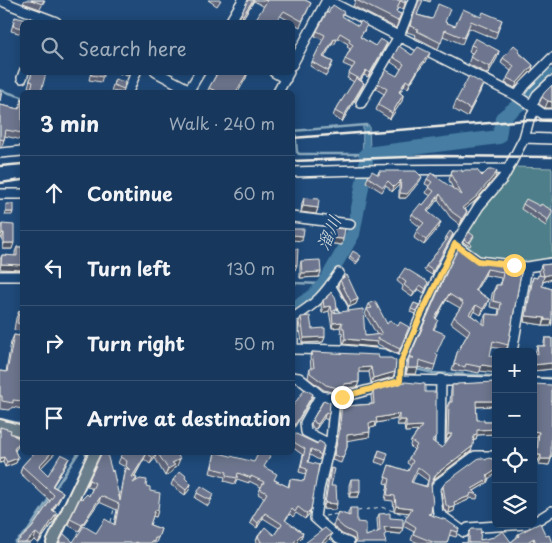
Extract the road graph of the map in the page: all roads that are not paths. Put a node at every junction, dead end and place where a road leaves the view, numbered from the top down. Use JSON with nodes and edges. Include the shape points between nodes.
{"nodes":[{"id":1,"x":0,"y":0,"type":"edge"},
{"id":2,"x":244,"y":0,"type":"edge"},
{"id":3,"x":327,"y":0,"type":"edge"},
{"id":4,"x":413,"y":0,"type":"edge"},
{"id":5,"x":36,"y":18,"type":"edge"},
{"id":6,"x":231,"y":20,"type":"edge"},
{"id":7,"x":399,"y":36,"type":"junction"},
{"id":8,"x":552,"y":58,"type":"edge"},
{"id":9,"x":295,"y":59,"type":"edge"},
{"id":10,"x":135,"y":75,"type":"edge"},
{"id":11,"x":161,"y":75,"type":"edge"},
{"id":12,"x":198,"y":75,"type":"edge"},
{"id":13,"x":287,"y":76,"type":"edge"},
{"id":14,"x":552,"y":81,"type":"edge"},
{"id":15,"x":129,"y":90,"type":"edge"},
{"id":16,"x":187,"y":90,"type":"edge"},
{"id":17,"x":190,"y":90,"type":"edge"},
{"id":18,"x":279,"y":90,"type":"edge"},
{"id":19,"x":361,"y":103,"type":"dead end"},
{"id":20,"x":527,"y":103,"type":"junction"},
{"id":21,"x":552,"y":114,"type":"edge"},
{"id":22,"x":524,"y":138,"type":"junction"},
{"id":23,"x":552,"y":139,"type":"edge"},
{"id":24,"x":20,"y":151,"type":"edge"},
{"id":25,"x":0,"y":153,"type":"edge"},
{"id":26,"x":508,"y":169,"type":"junction"},
{"id":27,"x":295,"y":172,"type":"edge"},
{"id":28,"x":0,"y":194,"type":"edge"},
{"id":29,"x":20,"y":194,"type":"edge"},
{"id":30,"x":295,"y":217,"type":"edge"},
{"id":31,"x":350,"y":224,"type":"dead end"},
{"id":32,"x":455,"y":244,"type":"junction"},
{"id":33,"x":552,"y":263,"type":"edge"},
{"id":34,"x":527,"y":267,"type":"junction"},
{"id":35,"x":339,"y":272,"type":"dead end"},
{"id":36,"x":0,"y":276,"type":"edge"},
{"id":37,"x":20,"y":276,"type":"edge"},
{"id":38,"x":330,"y":285,"type":"junction"},
{"id":39,"x":342,"y":308,"type":"dead end"},
{"id":40,"x":295,"y":317,"type":"edge"},
{"id":41,"x":513,"y":348,"type":"edge"},
{"id":42,"x":295,"y":349,"type":"edge"},
{"id":43,"x":400,"y":365,"type":"junction"},
{"id":44,"x":295,"y":377,"type":"edge"},
{"id":45,"x":441,"y":379,"type":"junction"},
{"id":46,"x":400,"y":381,"type":"junction"},
{"id":47,"x":492,"y":382,"type":"edge"},
{"id":48,"x":537,"y":383,"type":"edge"},
{"id":49,"x":552,"y":384,"type":"edge"},
{"id":50,"x":320,"y":396,"type":"junction"},
{"id":51,"x":335,"y":398,"type":"junction"},
{"id":52,"x":0,"y":425,"type":"edge"},
{"id":53,"x":20,"y":430,"type":"edge"},
{"id":54,"x":330,"y":444,"type":"junction"},
{"id":55,"x":440,"y":444,"type":"edge"},
{"id":56,"x":94,"y":455,"type":"edge"},
{"id":57,"x":492,"y":456,"type":"edge"},
{"id":58,"x":552,"y":511,"type":"edge"},
{"id":59,"x":537,"y":520,"type":"edge"},
{"id":60,"x":492,"y":526,"type":"edge"},
{"id":61,"x":52,"y":543,"type":"edge"},
{"id":62,"x":349,"y":543,"type":"edge"}],
"edges":[{"from":1,"to":5,"type":"street"},
{"from":2,"to":6,"type":"street"},
{"from":3,"to":7,"type":"street"},
{"from":3,"to":9,"type":"street"},
{"from":4,"to":7,"type":"street"},
{"from":7,"to":19,"type":"street"},
{"from":7,"to":20,"type":"street"},
{"from":8,"to":20,"type":"street","via":[[525,85]]},
{"from":10,"to":15,"type":"street"},
{"from":11,"to":16,"type":"street"},
{"from":12,"to":17,"type":"street"},
{"from":13,"to":18,"type":"street"},
{"from":14,"to":20,"type":"street"},
{"from":20,"to":21,"type":"street","via":[[543,114]]},
{"from":20,"to":22,"type":"street","via":[[529,120]]},
{"from":22,"to":23,"type":"street"},
{"from":22,"to":26,"type":"street"},
{"from":24,"to":25,"type":"street"},
{"from":26,"to":27,"type":"street"},
{"from":26,"to":32,"type":"street","via":[[478,206]]},
{"from":28,"to":29,"type":"street"},
{"from":30,"to":31,"type":"street"},
{"from":32,"to":34,"type":"street","via":[[478,261]]},
{"from":32,"to":43,"type":"street"},
{"from":33,"to":34,"type":"street"},
{"from":34,"to":41,"type":"street"},
{"from":35,"to":38,"type":"street"},
{"from":36,"to":37,"type":"street"},
{"from":38,"to":39,"type":"street"},
{"from":38,"to":40,"type":"street","via":[[321,298]]},
{"from":42,"to":43,"type":"street","via":[[384,354]]},
{"from":43,"to":46,"type":"street"},
{"from":44,"to":50,"type":"street"},
{"from":45,"to":46,"type":"street"},
{"from":45,"to":47,"type":"street"},
{"from":45,"to":55,"type":"street"},
{"from":46,"to":51,"type":"street"},
{"from":48,"to":49,"type":"street"},
{"from":50,"to":51,"type":"street"},
{"from":50,"to":54,"type":"street","via":[[305,423],[306,432]]},
{"from":51,"to":54,"type":"street"},
{"from":52,"to":53,"type":"main road"},
{"from":54,"to":62,"type":"street","via":[[315,518],[339,539]]},
{"from":56,"to":61,"type":"main road"},
{"from":57,"to":60,"type":"street","via":[[475,456],[435,489],[438,513],[464,532],[468,528]]},
{"from":58,"to":59,"type":"street"}]}
